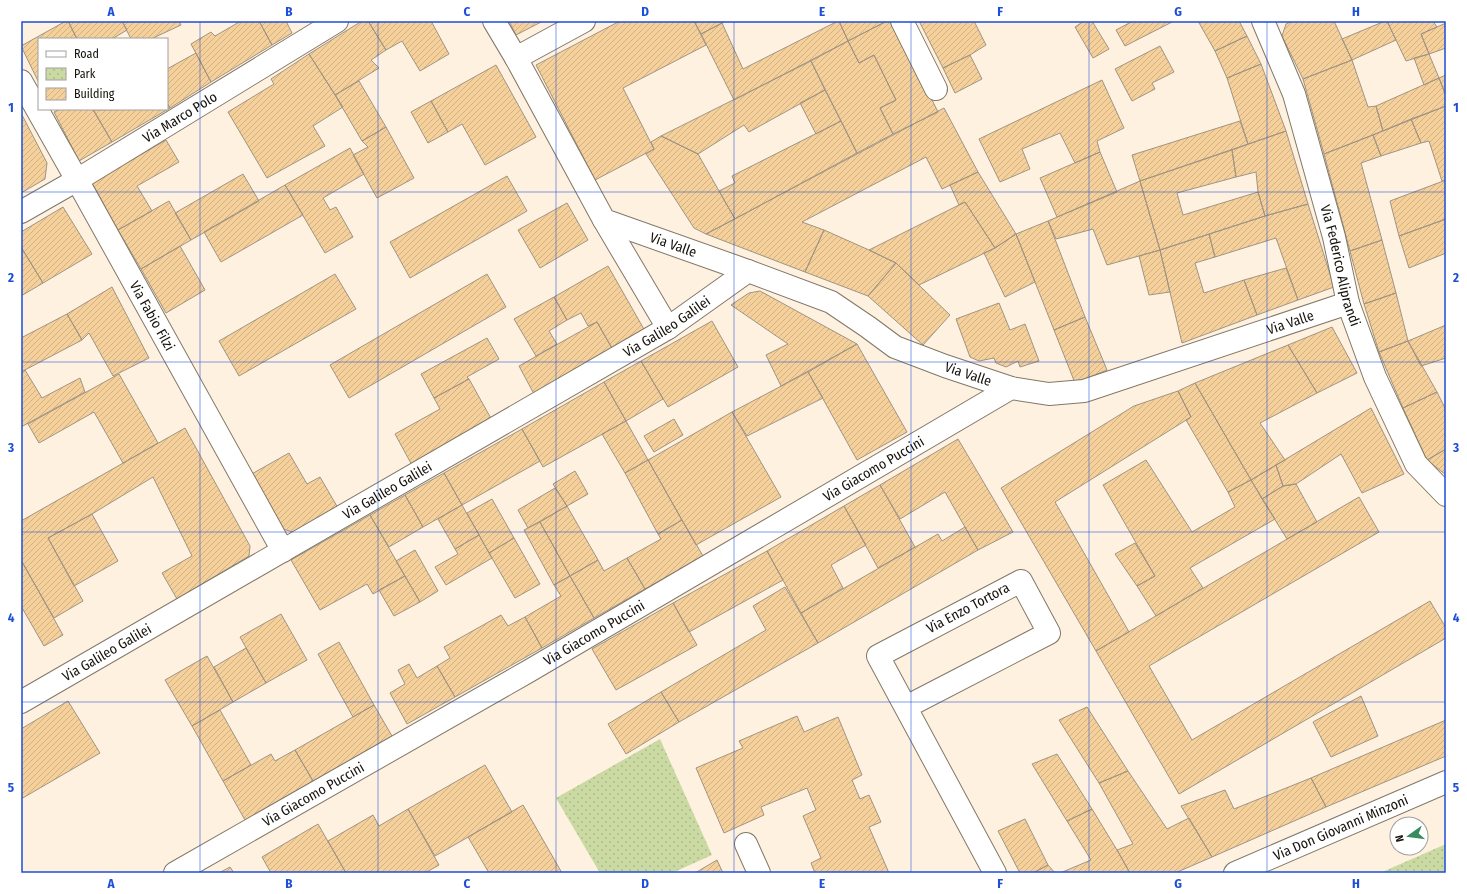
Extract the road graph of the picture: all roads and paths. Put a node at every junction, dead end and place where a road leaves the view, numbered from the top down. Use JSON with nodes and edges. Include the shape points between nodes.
{"nodes":[{"id":1,"x":337,"y":21,"type":"edge"},
{"id":2,"x":494,"y":21,"type":"edge"},
{"id":3,"x":584,"y":21,"type":"edge"},
{"id":4,"x":902,"y":21,"type":"edge"},
{"id":5,"x":1263,"y":21,"type":"edge"},
{"id":6,"x":516,"y":58,"type":"junction"},
{"id":7,"x":21,"y":81,"type":"edge"},
{"id":8,"x":936,"y":89,"type":"dead end"},
{"id":9,"x":77,"y":180,"type":"junction"},
{"id":10,"x":21,"y":212,"type":"edge"},
{"id":11,"x":604,"y":220,"type":"junction"},
{"id":12,"x":748,"y":271,"type":"junction"},
{"id":13,"x":1348,"y":303,"type":"junction"},
{"id":14,"x":668,"y":328,"type":"junction"},
{"id":15,"x":1011,"y":388,"type":"junction"},
{"id":16,"x":1446,"y":495,"type":"edge"},
{"id":17,"x":283,"y":551,"type":"junction"},
{"id":18,"x":21,"y":702,"type":"edge"},
{"id":19,"x":906,"y":707,"type":"junction"},
{"id":20,"x":1446,"y":782,"type":"edge"},
{"id":21,"x":746,"y":844,"type":"dead end"},
{"id":22,"x":175,"y":873,"type":"edge"},
{"id":23,"x":759,"y":873,"type":"edge"},
{"id":24,"x":995,"y":873,"type":"edge"},
{"id":25,"x":1235,"y":873,"type":"edge"}],
"edges":[{"from":1,"to":9,"type":"street","name":"Via Marco Polo"},
{"from":2,"to":6,"type":"street"},
{"from":3,"to":6,"type":"street"},
{"from":4,"to":8,"type":"street"},
{"from":5,"to":13,"type":"street","name":"Via Federico Aliprandi","via":[[1294,94],[1334,237]]},
{"from":6,"to":11,"type":"street"},
{"from":7,"to":9,"type":"street","name":"Via Fabio Filzi"},
{"from":9,"to":10,"type":"street","name":"Via Marco Polo"},
{"from":9,"to":17,"type":"street","name":"Via Fabio Filzi"},
{"from":11,"to":12,"type":"street","name":"Via Valle"},
{"from":11,"to":14,"type":"street"},
{"from":12,"to":14,"type":"street","name":"Via Galileo Galilei"},
{"from":12,"to":15,"type":"street","name":"Via Valle","via":[[831,302],[895,347]]},
{"from":13,"to":15,"type":"street","name":"Via Valle","via":[[1084,391],[1049,394]]},
{"from":13,"to":16,"type":"street","name":"Via Federico Aliprandi","via":[[1375,377],[1416,464]]},
{"from":14,"to":17,"type":"street","name":"Via Galileo Galilei"},
{"from":15,"to":22,"type":"street","name":"Via Giacomo Puccini","via":[[515,679]]},
{"from":17,"to":18,"type":"street","name":"Via Galileo Galilei"},
{"from":19,"to":19,"type":"street","name":"Via Enzo Tortora","via":[[878,656],[1021,581],[1049,633]]},
{"from":19,"to":24,"type":"street","name":"Via Enzo Tortora"},
{"from":20,"to":25,"type":"street","name":"Via Don Giovanni Minzoni"},
{"from":21,"to":23,"type":"street"}]}
